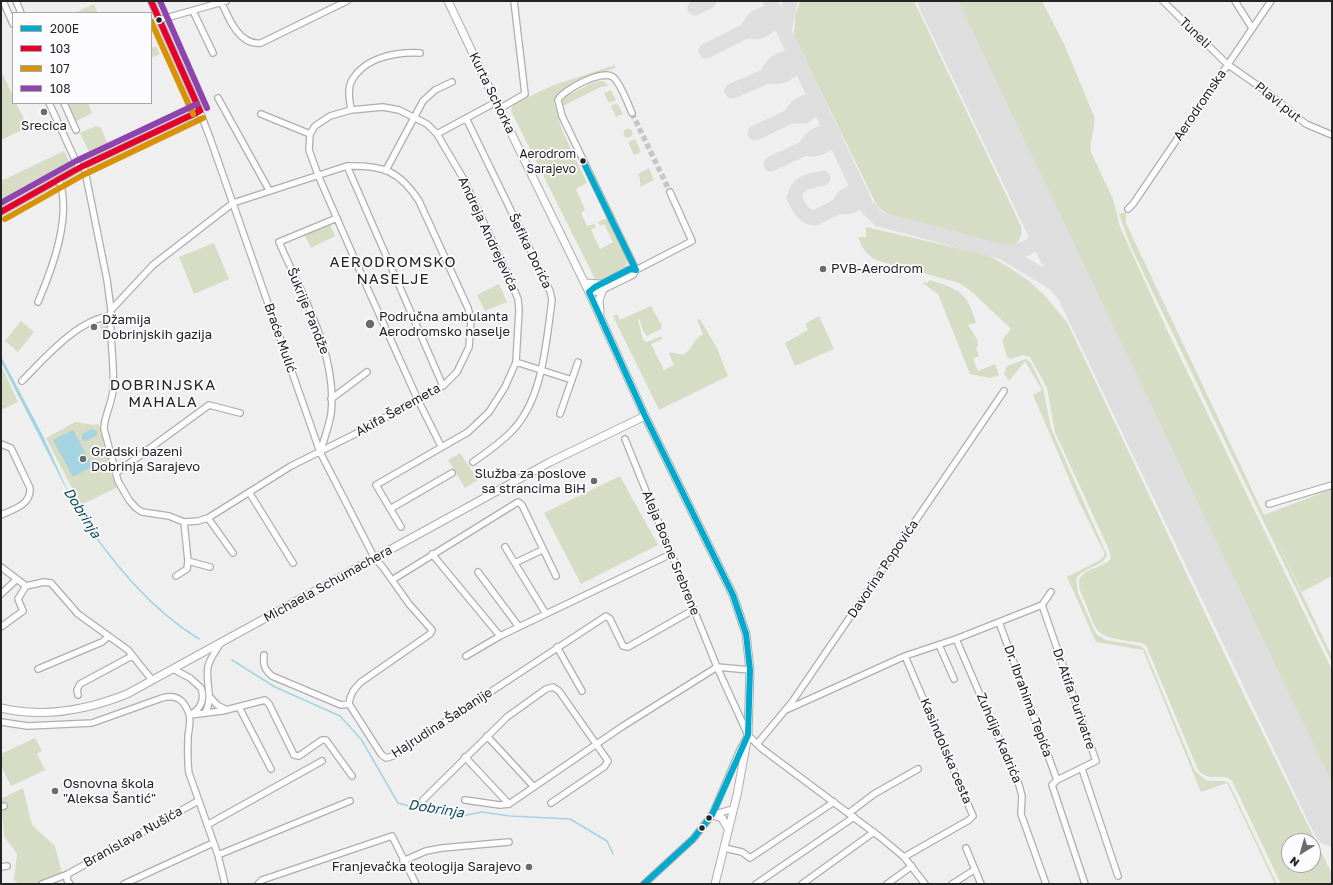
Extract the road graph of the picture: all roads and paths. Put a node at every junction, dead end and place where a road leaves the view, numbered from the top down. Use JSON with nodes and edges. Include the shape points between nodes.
{"nodes":[{"id":1,"x":3,"y":1,"type":"edge"},
{"id":2,"x":16,"y":1,"type":"edge"},
{"id":3,"x":151,"y":1,"type":"edge"},
{"id":4,"x":346,"y":1,"type":"edge"},
{"id":5,"x":448,"y":1,"type":"edge"},
{"id":6,"x":514,"y":1,"type":"edge"},
{"id":7,"x":1162,"y":1,"type":"edge"},
{"id":8,"x":1235,"y":1,"type":"edge"},
{"id":9,"x":1271,"y":1,"type":"edge"},
{"id":10,"x":223,"y":2,"type":"edge"},
{"id":11,"x":193,"y":10,"type":"junction"},
{"id":12,"x":21,"y":12,"type":"edge"},
{"id":13,"x":159,"y":20,"type":"junction"},
{"id":14,"x":12,"y":22,"type":"edge"},
{"id":15,"x":1252,"y":28,"type":"junction"},
{"id":16,"x":213,"y":53,"type":"dead end"},
{"id":17,"x":420,"y":53,"type":"dead end"},
{"id":18,"x":1228,"y":64,"type":"junction"},
{"id":19,"x":452,"y":82,"type":"dead end"},
{"id":20,"x":218,"y":98,"type":"dead end"},
{"id":21,"x":50,"y":104,"type":"edge"},
{"id":22,"x":64,"y":104,"type":"edge"},
{"id":23,"x":497,"y":106,"type":"junction"},
{"id":24,"x":351,"y":110,"type":"junction"},
{"id":25,"x":200,"y":112,"type":"junction"},
{"id":26,"x":632,"y":113,"type":"tunnel mouth"},
{"id":27,"x":261,"y":114,"type":"dead end"},
{"id":28,"x":414,"y":116,"type":"junction"},
{"id":29,"x":466,"y":118,"type":"junction"},
{"id":30,"x":76,"y":130,"type":"dead end"},
{"id":31,"x":310,"y":134,"type":"junction"},
{"id":32,"x":437,"y":134,"type":"junction"},
{"id":33,"x":1332,"y":134,"type":"edge"},
{"id":34,"x":347,"y":166,"type":"junction"},
{"id":35,"x":81,"y":167,"type":"junction"},
{"id":36,"x":386,"y":170,"type":"junction"},
{"id":37,"x":318,"y":175,"type":"junction"},
{"id":38,"x":59,"y":179,"type":"junction"},
{"id":39,"x":269,"y":190,"type":"junction"},
{"id":40,"x":670,"y":192,"type":"tunnel mouth"},
{"id":41,"x":233,"y":203,"type":"junction"},
{"id":42,"x":1128,"y":208,"type":"dead end"},
{"id":43,"x":1,"y":212,"type":"edge"},
{"id":44,"x":337,"y":218,"type":"junction"},
{"id":45,"x":636,"y":270,"type":"junction"},
{"id":46,"x":585,"y":284,"type":"junction"},
{"id":47,"x":602,"y":287,"type":"junction"},
{"id":48,"x":589,"y":292,"type":"junction"},
{"id":49,"x":38,"y":302,"type":"dead end"},
{"id":50,"x":110,"y":313,"type":"junction"},
{"id":51,"x":600,"y":316,"type":"junction"},
{"id":52,"x":516,"y":362,"type":"junction"},
{"id":53,"x":578,"y":362,"type":"dead end"},
{"id":54,"x":542,"y":369,"type":"junction"},
{"id":55,"x":367,"y":372,"type":"dead end"},
{"id":56,"x":572,"y":380,"type":"junction"},
{"id":57,"x":22,"y":381,"type":"dead end"},
{"id":58,"x":443,"y":385,"type":"junction"},
{"id":59,"x":1004,"y":391,"type":"dead end"},
{"id":60,"x":331,"y":398,"type":"junction"},
{"id":61,"x":418,"y":400,"type":"junction"},
{"id":62,"x":240,"y":413,"type":"dead end"},
{"id":63,"x":560,"y":414,"type":"dead end"},
{"id":64,"x":645,"y":416,"type":"junction"},
{"id":65,"x":625,"y":439,"type":"dead end"},
{"id":66,"x":1,"y":444,"type":"edge"},
{"id":67,"x":441,"y":446,"type":"junction"},
{"id":68,"x":320,"y":452,"type":"junction"},
{"id":69,"x":473,"y":462,"type":"dead end"},
{"id":70,"x":116,"y":473,"type":"junction"},
{"id":71,"x":452,"y":473,"type":"dead end"},
{"id":72,"x":1332,"y":485,"type":"edge"},
{"id":73,"x":249,"y":492,"type":"junction"},
{"id":74,"x":1269,"y":504,"type":"dead end"},
{"id":75,"x":390,"y":509,"type":"junction"},
{"id":76,"x":1,"y":515,"type":"edge"},
{"id":77,"x":208,"y":518,"type":"junction"},
{"id":78,"x":184,"y":522,"type":"junction"},
{"id":79,"x":401,"y":527,"type":"dead end"},
{"id":80,"x":505,"y":547,"type":"dead end"},
{"id":81,"x":542,"y":550,"type":"junction"},
{"id":82,"x":233,"y":553,"type":"dead end"},
{"id":83,"x":432,"y":554,"type":"junction"},
{"id":84,"x":670,"y":554,"type":"junction"},
{"id":85,"x":375,"y":558,"type":"junction"},
{"id":86,"x":188,"y":561,"type":"junction"},
{"id":87,"x":293,"y":563,"type":"dead end"},
{"id":88,"x":515,"y":563,"type":"junction"},
{"id":89,"x":1,"y":567,"type":"edge"},
{"id":90,"x":210,"y":567,"type":"dead end"},
{"id":91,"x":478,"y":572,"type":"dead end"},
{"id":92,"x":176,"y":576,"type":"dead end"},
{"id":93,"x":556,"y":576,"type":"dead end"},
{"id":94,"x":18,"y":579,"type":"junction"},
{"id":95,"x":392,"y":580,"type":"junction"},
{"id":96,"x":26,"y":586,"type":"junction"},
{"id":97,"x":1051,"y":592,"type":"dead end"},
{"id":98,"x":1,"y":594,"type":"edge"},
{"id":99,"x":1042,"y":606,"type":"junction"},
{"id":100,"x":693,"y":610,"type":"junction"},
{"id":101,"x":546,"y":614,"type":"junction"},
{"id":102,"x":999,"y":622,"type":"junction"},
{"id":103,"x":1,"y":627,"type":"edge"},
{"id":104,"x":519,"y":627,"type":"junction"},
{"id":105,"x":109,"y":636,"type":"junction"},
{"id":106,"x":500,"y":636,"type":"junction"},
{"id":107,"x":956,"y":639,"type":"junction"},
{"id":108,"x":222,"y":642,"type":"junction"},
{"id":109,"x":939,"y":645,"type":"junction"},
{"id":110,"x":557,"y":647,"type":"junction"},
{"id":111,"x":264,"y":655,"type":"dead end"},
{"id":112,"x":132,"y":656,"type":"junction"},
{"id":113,"x":466,"y":656,"type":"dead end"},
{"id":114,"x":905,"y":656,"type":"junction"},
{"id":115,"x":716,"y":667,"type":"junction"},
{"id":116,"x":173,"y":668,"type":"junction"},
{"id":117,"x":38,"y":669,"type":"dead end"},
{"id":118,"x":750,"y":670,"type":"junction"},
{"id":119,"x":954,"y":679,"type":"dead end"},
{"id":120,"x":152,"y":680,"type":"junction"},
{"id":121,"x":582,"y":690,"type":"dead end"},
{"id":122,"x":78,"y":695,"type":"dead end"},
{"id":123,"x":209,"y":697,"type":"junction"},
{"id":124,"x":202,"y":701,"type":"junction"},
{"id":125,"x":349,"y":704,"type":"junction"},
{"id":126,"x":239,"y":707,"type":"junction"},
{"id":127,"x":1,"y":708,"type":"edge"},
{"id":128,"x":227,"y":710,"type":"junction"},
{"id":129,"x":786,"y":710,"type":"junction"},
{"id":130,"x":205,"y":713,"type":"junction"},
{"id":131,"x":190,"y":715,"type":"junction"},
{"id":132,"x":1,"y":722,"type":"edge"},
{"id":133,"x":748,"y":735,"type":"junction"},
{"id":134,"x":487,"y":736,"type":"junction"},
{"id":135,"x":597,"y":744,"type":"junction"},
{"id":136,"x":757,"y":744,"type":"junction"},
{"id":137,"x":465,"y":757,"type":"junction"},
{"id":138,"x":322,"y":761,"type":"dead end"},
{"id":139,"x":271,"y":769,"type":"dead end"},
{"id":140,"x":918,"y":769,"type":"dead end"},
{"id":141,"x":1082,"y":769,"type":"junction"},
{"id":142,"x":352,"y":776,"type":"dead end"},
{"id":143,"x":1057,"y":780,"type":"junction"},
{"id":144,"x":534,"y":787,"type":"junction"},
{"id":145,"x":422,"y":800,"type":"dead end"},
{"id":146,"x":465,"y":800,"type":"dead end"},
{"id":147,"x":198,"y":801,"type":"junction"},
{"id":148,"x":350,"y":801,"type":"dead end"},
{"id":149,"x":834,"y":802,"type":"junction"},
{"id":150,"x":551,"y":803,"type":"dead end"},
{"id":151,"x":509,"y":804,"type":"junction"},
{"id":152,"x":733,"y":809,"type":"junction"},
{"id":153,"x":849,"y":813,"type":"junction"},
{"id":154,"x":712,"y":815,"type":"junction"},
{"id":155,"x":854,"y":817,"type":"junction"},
{"id":156,"x":207,"y":825,"type":"junction"},
{"id":157,"x":728,"y":829,"type":"junction"},
{"id":158,"x":874,"y":832,"type":"junction"},
{"id":159,"x":509,"y":842,"type":"dead end"},
{"id":160,"x":213,"y":843,"type":"junction"},
{"id":161,"x":724,"y":848,"type":"junction"},
{"id":162,"x":966,"y":848,"type":"dead end"},
{"id":163,"x":218,"y":855,"type":"junction"},
{"id":164,"x":904,"y":857,"type":"junction"},
{"id":165,"x":403,"y":861,"type":"junction"},
{"id":166,"x":7,"y":866,"type":"dead end"},
{"id":167,"x":912,"y":866,"type":"junction"},
{"id":168,"x":1,"y":867,"type":"edge"},
{"id":169,"x":974,"y":870,"type":"junction"},
{"id":170,"x":68,"y":874,"type":"junction"},
{"id":171,"x":1118,"y":876,"type":"dead end"},
{"id":172,"x":42,"y":884,"type":"edge"},
{"id":173,"x":70,"y":884,"type":"edge"},
{"id":174,"x":124,"y":884,"type":"edge"},
{"id":175,"x":225,"y":884,"type":"edge"},
{"id":176,"x":258,"y":884,"type":"edge"},
{"id":177,"x":416,"y":884,"type":"edge"},
{"id":178,"x":644,"y":884,"type":"edge"},
{"id":179,"x":715,"y":884,"type":"edge"},
{"id":180,"x":756,"y":884,"type":"edge"},
{"id":181,"x":802,"y":884,"type":"edge"},
{"id":182,"x":887,"y":884,"type":"edge"},
{"id":183,"x":925,"y":884,"type":"edge"},
{"id":184,"x":952,"y":884,"type":"edge"},
{"id":185,"x":981,"y":884,"type":"edge"},
{"id":186,"x":1046,"y":884,"type":"edge"},
{"id":187,"x":1085,"y":884,"type":"edge"}],
"edges":[{"from":1,"to":14,"type":"street"},
{"from":2,"to":12,"type":"street"},
{"from":3,"to":13,"type":"street","name":"Braće Mulić"},
{"from":4,"to":10,"type":"street","via":[[256,44],[241,36],[232,26]]},
{"from":5,"to":23,"type":"main road","name":"Kurta Schorka"},
{"from":6,"to":23,"type":"street","via":[[525,94]]},
{"from":7,"to":18,"type":"street","name":"Tuneli"},
{"from":8,"to":15,"type":"street"},
{"from":9,"to":15,"type":"street","name":"Aerodromska"},
{"from":10,"to":11,"type":"street"},
{"from":11,"to":13,"type":"street"},
{"from":11,"to":16,"type":"street"},
{"from":13,"to":25,"type":"street","name":"Braće Mulić"},
{"from":15,"to":18,"type":"street","name":"Aerodromska"},
{"from":17,"to":24,"type":"street","via":[[390,54],[366,66],[351,82]]},
{"from":18,"to":33,"type":"street","name":"Plavi put","via":[[1306,124]]},
{"from":18,"to":42,"type":"street","name":"Aerodromska"},
{"from":19,"to":28,"type":"street","via":[[427,96]]},
{"from":20,"to":39,"type":"street"},
{"from":21,"to":35,"type":"street"},
{"from":22,"to":30,"type":"street"},
{"from":23,"to":29,"type":"street"},
{"from":23,"to":46,"type":"main road","name":"Kurta Schorka"},
{"from":24,"to":28,"type":"street","name":"Andreja Andrejevića","via":[[383,107]]},
{"from":24,"to":31,"type":"street","name":"Andreja Andrejevića","via":[[321,121]]},
{"from":25,"to":35,"type":"street"},
{"from":25,"to":41,"type":"street","name":"Braće Mulić"},
{"from":26,"to":45,"type":"street","via":[[613,77],[608,75],[599,75],[578,85],[560,96],[558,104]]},
{"from":27,"to":31,"type":"street"},
{"from":28,"to":32,"type":"street","name":"Andreja Andrejevića"},
{"from":28,"to":36,"type":"street"},
{"from":29,"to":32,"type":"street"},
{"from":29,"to":54,"type":"street","name":"Šefika Dorića","via":[[550,291],[552,300]]},
{"from":31,"to":37,"type":"street","via":[[309,150]]},
{"from":32,"to":52,"type":"street","name":"Andreja Andrejevića","via":[[463,178],[518,299]]},
{"from":34,"to":36,"type":"street","name":"Akifa Šeremeta"},
{"from":34,"to":37,"type":"street","name":"Akifa Šeremeta"},
{"from":34,"to":58,"type":"street"},
{"from":35,"to":38,"type":"street"},
{"from":35,"to":50,"type":"street","via":[[107,280]]},
{"from":36,"to":58,"type":"street","name":"Akifa Šeremeta","via":[[409,186],[419,201],[472,320],[467,354],[457,372]]},
{"from":37,"to":39,"type":"street","name":"Akifa Šeremeta"},
{"from":37,"to":44,"type":"street"},
{"from":38,"to":43,"type":"street"},
{"from":38,"to":49,"type":"street","via":[[62,200],[58,246],[52,269]]},
{"from":39,"to":41,"type":"street","name":"Akifa Šeremeta"},
{"from":40,"to":45,"type":"street","via":[[692,241]]},
{"from":41,"to":50,"type":"street","name":"Akifa Šeremeta","via":[[153,265]]},
{"from":41,"to":68,"type":"street","name":"Braće Mulić"},
{"from":44,"to":60,"type":"street","name":"Šukrije Pandže","via":[[279,242],[318,332],[329,366]]},
{"from":44,"to":61,"type":"street"},
{"from":45,"to":47,"type":"street","via":[[630,269]]},
{"from":46,"to":47,"type":"main road"},
{"from":46,"to":48,"type":"main road","name":"Kurta Schorka"},
{"from":47,"to":48,"type":"street"},
{"from":47,"to":51,"type":"main road","via":[[599,300]]},
{"from":48,"to":51,"type":"main road","name":"Kurta Schorka"},
{"from":50,"to":57,"type":"street","via":[[82,326]]},
{"from":50,"to":70,"type":"street","via":[[113,392],[104,429]]},
{"from":51,"to":64,"type":"main road","name":"Kurta Schorka"},
{"from":52,"to":54,"type":"street"},
{"from":52,"to":67,"type":"street","name":"Andreja Andrejevića","via":[[505,387],[480,422],[468,432]]},
{"from":53,"to":56,"type":"street"},
{"from":54,"to":56,"type":"street"},
{"from":54,"to":69,"type":"street","name":"Šefika Dorića","via":[[534,394],[518,424]]},
{"from":55,"to":60,"type":"street"},
{"from":56,"to":63,"type":"street"},
{"from":58,"to":61,"type":"street","name":"Akifa Šeremeta"},
{"from":59,"to":129,"type":"street","name":"Davorina Popovića"},
{"from":60,"to":68,"type":"street","name":"Šukrije Pandže","via":[[331,414]]},
{"from":61,"to":67,"type":"street"},
{"from":61,"to":68,"type":"street","name":"Akifa Šeremeta"},
{"from":62,"to":70,"type":"street","via":[[209,405]]},
{"from":64,"to":85,"type":"main road","name":"Michaela Schumachera","via":[[550,462]]},
{"from":64,"to":118,"type":"main road","name":"Kurta Schorka","via":[[733,595],[746,634]]},
{"from":65,"to":84,"type":"street","name":"Aleja Bosne Srebrene"},
{"from":66,"to":76,"type":"street","via":[[11,448],[31,494],[23,505]]},
{"from":67,"to":75,"type":"street","name":"Andreja Andrejevića","via":[[376,485]]},
{"from":68,"to":73,"type":"street","name":"Akifa Šeremeta","via":[[290,466]]},
{"from":68,"to":85,"type":"street","name":"Braće Mulić"},
{"from":70,"to":78,"type":"street","via":[[129,500],[136,508],[142,512],[169,516]]},
{"from":71,"to":75,"type":"street"},
{"from":72,"to":74,"type":"street"},
{"from":73,"to":77,"type":"street","name":"Akifa Šeremeta"},
{"from":73,"to":87,"type":"street"},
{"from":75,"to":79,"type":"street","name":"Andreja Andrejevića"},
{"from":77,"to":78,"type":"street"},
{"from":77,"to":82,"type":"street"},
{"from":78,"to":86,"type":"street"},
{"from":80,"to":88,"type":"street"},
{"from":81,"to":83,"type":"street","via":[[522,505],[518,502]]},
{"from":81,"to":88,"type":"street"},
{"from":81,"to":93,"type":"street"},
{"from":83,"to":95,"type":"street"},
{"from":83,"to":106,"type":"street"},
{"from":84,"to":100,"type":"street","name":"Aleja Bosne Srebrene"},
{"from":84,"to":101,"type":"street"},
{"from":85,"to":95,"type":"street","name":"Braće Mulić"},
{"from":85,"to":108,"type":"main road","name":"Michaela Schumachera"},
{"from":86,"to":90,"type":"street"},
{"from":86,"to":92,"type":"street","via":[[187,569]]},
{"from":88,"to":101,"type":"street"},
{"from":89,"to":94,"type":"street"},
{"from":91,"to":104,"type":"street"},
{"from":94,"to":96,"type":"street"},
{"from":94,"to":98,"type":"street"},
{"from":95,"to":125,"type":"street","via":[[409,604],[430,626],[432,632],[361,682],[352,693]]},
{"from":96,"to":103,"type":"street","via":[[18,599],[23,611]]},
{"from":96,"to":105,"type":"street","via":[[51,583],[78,614]]},
{"from":97,"to":99,"type":"street"},
{"from":99,"to":102,"type":"street"},
{"from":99,"to":141,"type":"street","name":"Dr Atifa Purivatre","via":[[1096,761]]},
{"from":100,"to":110,"type":"street","name":"Hajrudina Šabanije","via":[[628,648],[623,646],[607,616]]},
{"from":100,"to":115,"type":"street","name":"Aleja Bosne Srebrene"},
{"from":101,"to":104,"type":"street"},
{"from":102,"to":107,"type":"street"},
{"from":102,"to":143,"type":"street","name":"Dr. Ibrahima Tepića"},
{"from":104,"to":106,"type":"street"},
{"from":105,"to":112,"type":"street"},
{"from":105,"to":117,"type":"street","via":[[102,642]]},
{"from":106,"to":113,"type":"street"},
{"from":107,"to":109,"type":"street"},
{"from":107,"to":186,"type":"street","name":"Zuhdije Kadrića","via":[[1019,786],[1022,796],[1021,814]]},
{"from":108,"to":116,"type":"main road","name":"Michaela Schumachera"},
{"from":108,"to":123,"type":"street","via":[[208,664]]},
{"from":109,"to":114,"type":"street"},
{"from":109,"to":119,"type":"street"},
{"from":110,"to":121,"type":"street"},
{"from":110,"to":125,"type":"street","name":"Hajrudina Šabanije","via":[[390,758],[380,754]]},
{"from":111,"to":125,"type":"street","via":[[264,666],[272,676],[341,705]]},
{"from":112,"to":120,"type":"street"},
{"from":112,"to":122,"type":"street","via":[[80,684]]},
{"from":114,"to":129,"type":"street"},
{"from":114,"to":164,"type":"street","name":"Kasindolska cesta","via":[[973,816]]},
{"from":115,"to":118,"type":"street"},
{"from":115,"to":133,"type":"street","name":"Aleja Bosne Srebrene"},
{"from":115,"to":135,"type":"street"},
{"from":116,"to":120,"type":"main road","name":"Michaela Schumachera"},
{"from":116,"to":124,"type":"street","via":[[197,683],[203,693]]},
{"from":118,"to":133,"type":"main road","name":"Kurta Schorka"},
{"from":120,"to":127,"type":"main road","name":"Michaela Schumachera","via":[[118,697],[75,709],[37,712]]},
{"from":123,"to":128,"type":"street"},
{"from":123,"to":130,"type":"street","via":[[209,706]]},
{"from":124,"to":130,"type":"street"},
{"from":124,"to":131,"type":"street","via":[[200,707]]},
{"from":126,"to":128,"type":"street"},
{"from":126,"to":139,"type":"street"},
{"from":126,"to":142,"type":"street","via":[[265,700],[270,704],[294,755],[299,756],[322,740],[326,740]]},
{"from":128,"to":130,"type":"street"},
{"from":129,"to":136,"type":"street","name":"Davorina Popovića"},
{"from":130,"to":131,"type":"street"},
{"from":131,"to":132,"type":"street","via":[[182,701],[171,696],[92,723],[28,726]]},
{"from":131,"to":147,"type":"street","name":"Branislava Nušića","via":[[187,759]]},
{"from":133,"to":136,"type":"street"},
{"from":133,"to":152,"type":"main road","name":"Kurta Schorka"},
{"from":133,"to":154,"type":"street"},
{"from":134,"to":135,"type":"street","via":[[507,717],[553,687],[559,691]]},
{"from":134,"to":137,"type":"street"},
{"from":134,"to":144,"type":"street"},
{"from":135,"to":144,"type":"street"},
{"from":135,"to":150,"type":"street","via":[[608,759],[606,765]]},
{"from":136,"to":149,"type":"street"},
{"from":137,"to":145,"type":"street"},
{"from":137,"to":151,"type":"street"},
{"from":138,"to":156,"type":"street"},
{"from":140,"to":153,"type":"street","via":[[874,794]]},
{"from":141,"to":143,"type":"street"},
{"from":141,"to":171,"type":"street","name":"Dr Atifa Purivatre"},
{"from":143,"to":187,"type":"street","name":"Dr. Ibrahima Tepića","via":[[1052,785]]},
{"from":144,"to":151,"type":"street"},
{"from":146,"to":151,"type":"street"},
{"from":147,"to":156,"type":"street","name":"Branislava Nušića"},
{"from":147,"to":170,"type":"street","name":"Branislava Nušića"},
{"from":148,"to":163,"type":"street"},
{"from":149,"to":153,"type":"street"},
{"from":149,"to":161,"type":"street","via":[[750,858],[742,852]]},
{"from":152,"to":154,"type":"street"},
{"from":152,"to":157,"type":"main road","name":"Kurta Schorka"},
{"from":153,"to":155,"type":"street"},
{"from":154,"to":157,"type":"main road","via":[[722,818]]},
{"from":154,"to":178,"type":"street","via":[[693,839]]},
{"from":155,"to":158,"type":"street"},
{"from":155,"to":180,"type":"street"},
{"from":156,"to":160,"type":"street","name":"Branislava Nušića"},
{"from":157,"to":161,"type":"main road","name":"Kurta Schorka"},
{"from":158,"to":164,"type":"street"},
{"from":158,"to":181,"type":"street"},
{"from":159,"to":165,"type":"street","via":[[442,848],[426,851]]},
{"from":160,"to":163,"type":"street","name":"Branislava Nušića"},
{"from":160,"to":174,"type":"street"},
{"from":161,"to":179,"type":"main road","name":"Kurta Schorka"},
{"from":162,"to":169,"type":"street"},
{"from":163,"to":175,"type":"street","name":"Branislava Nušića"},
{"from":164,"to":167,"type":"street"},
{"from":165,"to":176,"type":"street","via":[[392,836],[262,880]]},
{"from":165,"to":177,"type":"street"},
{"from":166,"to":168,"type":"street"},
{"from":167,"to":182,"type":"street"},
{"from":167,"to":183,"type":"street"},
{"from":169,"to":184,"type":"street"},
{"from":169,"to":185,"type":"street"},
{"from":170,"to":172,"type":"street","name":"Branislava Nušića"},
{"from":170,"to":173,"type":"street"}]}
